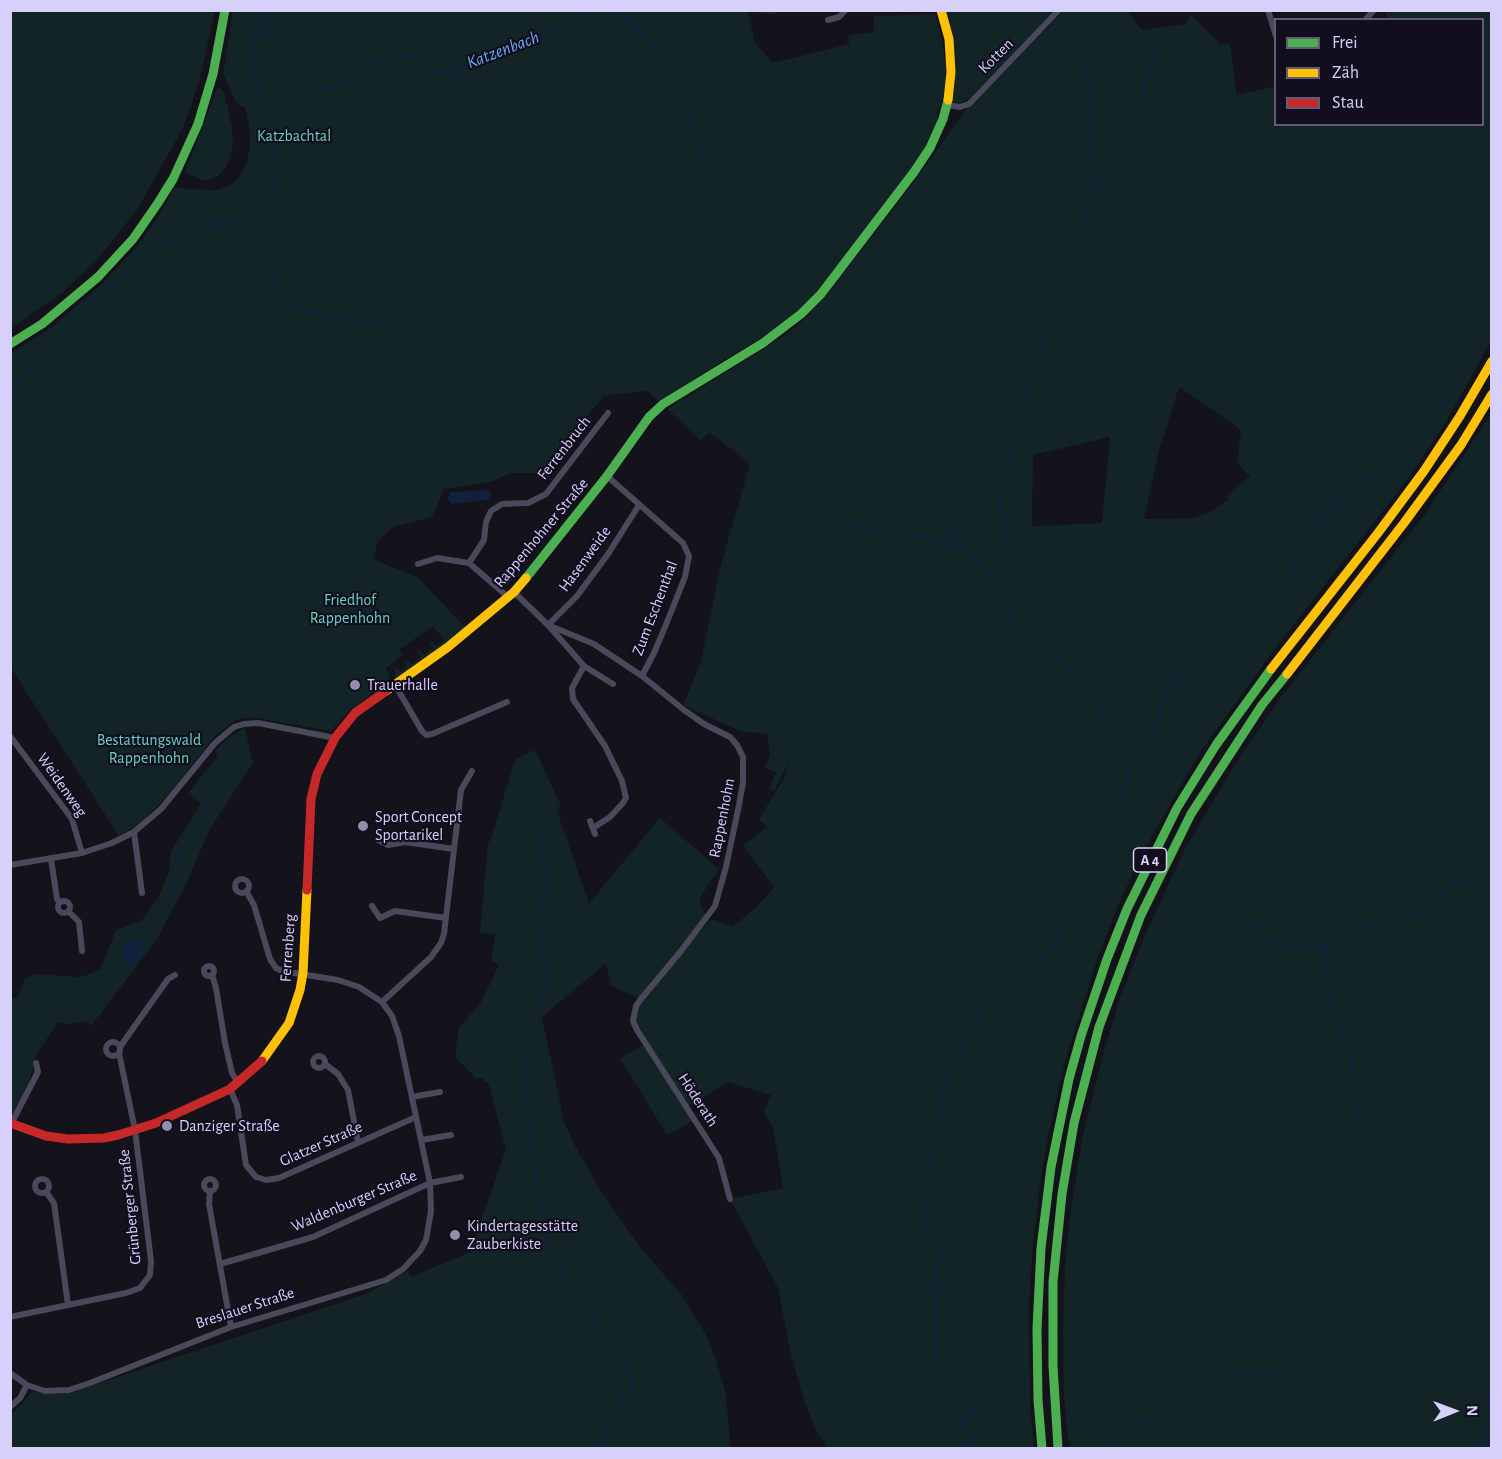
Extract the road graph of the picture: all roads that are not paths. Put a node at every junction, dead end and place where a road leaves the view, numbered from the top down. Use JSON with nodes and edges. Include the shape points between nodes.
{"nodes":[{"id":1,"x":225,"y":10,"type":"edge"},
{"id":2,"x":846,"y":10,"type":"edge"},
{"id":3,"x":941,"y":10,"type":"edge"},
{"id":4,"x":1059,"y":10,"type":"edge"},
{"id":5,"x":1268,"y":10,"type":"edge"},
{"id":6,"x":828,"y":20,"type":"dead end"},
{"id":7,"x":1274,"y":32,"type":"edge"},
{"id":8,"x":947,"y":105,"type":"junction"},
{"id":9,"x":10,"y":344,"type":"edge"},
{"id":10,"x":1491,"y":361,"type":"edge"},
{"id":11,"x":1491,"y":394,"type":"edge"},
{"id":12,"x":608,"y":413,"type":"dead end"},
{"id":13,"x":607,"y":476,"type":"junction"},
{"id":14,"x":639,"y":505,"type":"junction"},
{"id":15,"x":469,"y":563,"type":"junction"},
{"id":16,"x":417,"y":564,"type":"dead end"},
{"id":17,"x":511,"y":595,"type":"junction"},
{"id":18,"x":548,"y":625,"type":"junction"},
{"id":19,"x":584,"y":666,"type":"junction"},
{"id":20,"x":642,"y":676,"type":"junction"},
{"id":21,"x":613,"y":684,"type":"dead end"},
{"id":22,"x":395,"y":685,"type":"junction"},
{"id":23,"x":507,"y":702,"type":"dead end"},
{"id":24,"x":10,"y":736,"type":"edge"},
{"id":25,"x":335,"y":738,"type":"junction"},
{"id":26,"x":472,"y":771,"type":"dead end"},
{"id":27,"x":593,"y":828,"type":"dead end"},
{"id":28,"x":134,"y":832,"type":"junction"},
{"id":29,"x":378,"y":840,"type":"dead end"},
{"id":30,"x":454,"y":849,"type":"junction"},
{"id":31,"x":82,"y":853,"type":"junction"},
{"id":32,"x":51,"y":859,"type":"junction"},
{"id":33,"x":10,"y":865,"type":"edge"},
{"id":34,"x":246,"y":891,"type":"dead end"},
{"id":35,"x":142,"y":893,"type":"dead end"},
{"id":36,"x":372,"y":906,"type":"dead end"},
{"id":37,"x":446,"y":918,"type":"junction"},
{"id":38,"x":82,"y":951,"type":"dead end"},
{"id":39,"x":303,"y":973,"type":"junction"},
{"id":40,"x":175,"y":975,"type":"dead end"},
{"id":41,"x":212,"y":975,"type":"dead end"},
{"id":42,"x":382,"y":1002,"type":"junction"},
{"id":43,"x":633,"y":1021,"type":"joint"},
{"id":44,"x":36,"y":1063,"type":"dead end"},
{"id":45,"x":325,"y":1064,"type":"dead end"},
{"id":46,"x":234,"y":1086,"type":"junction"},
{"id":47,"x":440,"y":1092,"type":"dead end"},
{"id":48,"x":412,"y":1097,"type":"junction"},
{"id":49,"x":416,"y":1117,"type":"junction"},
{"id":50,"x":11,"y":1124,"type":"edge"},
{"id":51,"x":135,"y":1130,"type":"junction"},
{"id":52,"x":451,"y":1135,"type":"dead end"},
{"id":53,"x":422,"y":1140,"type":"junction"},
{"id":54,"x":358,"y":1142,"type":"junction"},
{"id":55,"x":461,"y":1177,"type":"dead end"},
{"id":56,"x":430,"y":1183,"type":"junction"},
{"id":57,"x":210,"y":1191,"type":"dead end"},
{"id":58,"x":46,"y":1192,"type":"dead end"},
{"id":59,"x":730,"y":1199,"type":"dead end"},
{"id":60,"x":220,"y":1264,"type":"junction"},
{"id":61,"x":68,"y":1305,"type":"junction"},
{"id":62,"x":10,"y":1317,"type":"edge"},
{"id":63,"x":231,"y":1327,"type":"junction"},
{"id":64,"x":10,"y":1373,"type":"edge"},
{"id":65,"x":27,"y":1386,"type":"junction"},
{"id":66,"x":10,"y":1407,"type":"edge"},
{"id":67,"x":1042,"y":1449,"type":"edge"},
{"id":68,"x":1058,"y":1449,"type":"edge"}],
"edges":[{"from":1,"to":9,"type":"main road","via":[[213,74],[198,124],[158,203],[133,239],[98,277],[42,324]]},
{"from":2,"to":6,"type":"street","via":[[840,17]]},
{"from":3,"to":8,"type":"main road","name":"Rappenhohner Straße","via":[[951,54]]},
{"from":4,"to":8,"type":"street","name":"Kotten","via":[[969,104]]},
{"from":5,"to":7,"type":"street"},
{"from":8,"to":13,"type":"main road","name":"Rappenhohner Straße","via":[[922,160],[821,294],[763,343],[663,404],[649,417]]},
{"from":10,"to":67,"type":"main road","number":"A 4","via":[[1419,478],[1216,745],[1177,808],[1127,909],[1081,1036],[1051,1167],[1037,1329]]},
{"from":11,"to":68,"type":"main road","number":"A 4","via":[[1436,480],[1262,705],[1191,814],[1141,915],[1099,1027],[1074,1123],[1062,1194],[1053,1282]]},
{"from":12,"to":15,"type":"street","name":"Ferrenbruch","via":[[546,494],[528,503],[502,504],[491,511],[484,540]]},
{"from":13,"to":14,"type":"street","name":"Zum Eschenthal"},
{"from":13,"to":17,"type":"main road","name":"Rappenhohner Straße"},
{"from":14,"to":18,"type":"street","name":"Hasenweide","via":[[577,596]]},
{"from":14,"to":20,"type":"street","name":"Zum Eschenthal","via":[[683,543],[689,556],[685,577]]},
{"from":15,"to":16,"type":"street","via":[[437,558]]},
{"from":15,"to":17,"type":"street"},
{"from":17,"to":18,"type":"street","name":"Rappenhohn"},
{"from":17,"to":22,"type":"main road","name":"Rappenhohner Straße"},
{"from":18,"to":19,"type":"street","name":"Rappenhohn"},
{"from":18,"to":20,"type":"street","name":"Rappenhohn","via":[[594,644]]},
{"from":19,"to":21,"type":"street","name":"Rappenhohn"},
{"from":19,"to":27,"type":"street","via":[[572,688],[573,699],[599,736],[622,781],[626,798],[610,817]]},
{"from":20,"to":43,"type":"street","name":"Rappenhohn","via":[[704,724],[730,737],[741,751],[744,765],[715,906],[636,1006]]},
{"from":22,"to":23,"type":"street","via":[[426,735]]},
{"from":22,"to":25,"type":"main road","name":"Rappenhohner Straße","via":[[356,713]]},
{"from":24,"to":31,"type":"street","name":"Weidenweg","via":[[72,819]]},
{"from":25,"to":28,"type":"street","via":[[267,724],[234,727],[215,743],[161,809]]},
{"from":25,"to":39,"type":"main road","name":"Ferrenberg","via":[[322,761],[311,799]]},
{"from":26,"to":30,"type":"street","via":[[461,790]]},
{"from":28,"to":31,"type":"street"},
{"from":28,"to":35,"type":"street"},
{"from":29,"to":30,"type":"street","via":[[388,845],[405,843]]},
{"from":30,"to":37,"type":"street"},
{"from":31,"to":32,"type":"street"},
{"from":32,"to":33,"type":"street"},
{"from":32,"to":38,"type":"street","via":[[59,910],[68,911],[79,922]]},
{"from":34,"to":39,"type":"street","name":"Breslauer Straße","via":[[273,964],[282,970]]},
{"from":36,"to":37,"type":"street","via":[[380,918],[395,912]]},
{"from":37,"to":42,"type":"street","via":[[438,949]]},
{"from":39,"to":42,"type":"street","name":"Breslauer Straße","via":[[349,983]]},
{"from":39,"to":46,"type":"main road","name":"Ferrenberg","via":[[295,1007],[278,1041],[258,1066]]},
{"from":40,"to":51,"type":"street","via":[[168,979],[119,1050]]},
{"from":41,"to":46,"type":"street"},
{"from":42,"to":48,"type":"street","name":"Breslauer Straße","via":[[399,1036]]},
{"from":43,"to":59,"type":"street","name":"Höderath","via":[[719,1158]]},
{"from":44,"to":50,"type":"street","name":"Ferrenberg","via":[[38,1072]]},
{"from":45,"to":54,"type":"street","via":[[338,1074],[348,1090]]},
{"from":46,"to":51,"type":"main road","name":"Ferrenberg"},
{"from":46,"to":54,"type":"street","name":"Glatzer Straße","via":[[243,1157],[256,1177],[279,1178]]},
{"from":47,"to":48,"type":"street"},
{"from":48,"to":49,"type":"street","name":"Breslauer Straße"},
{"from":49,"to":53,"type":"street","name":"Breslauer Straße"},
{"from":49,"to":54,"type":"street","name":"Glatzer Straße"},
{"from":50,"to":51,"type":"main road","name":"Ferrenberg","via":[[68,1139],[104,1138]]},
{"from":51,"to":61,"type":"street","name":"Grünberger Straße","via":[[150,1275],[136,1291]]},
{"from":52,"to":53,"type":"street"},
{"from":53,"to":56,"type":"street","name":"Breslauer Straße"},
{"from":55,"to":56,"type":"street"},
{"from":56,"to":60,"type":"street","name":"Waldenburger Straße","via":[[313,1237]]},
{"from":56,"to":63,"type":"street","name":"Breslauer Straße","via":[[426,1240],[403,1269],[386,1280]]},
{"from":57,"to":60,"type":"street"},
{"from":58,"to":61,"type":"street","via":[[54,1203]]},
{"from":60,"to":63,"type":"street"},
{"from":61,"to":62,"type":"street","name":"Grünberger Straße"},
{"from":63,"to":65,"type":"street","name":"Breslauer Straße","via":[[69,1390],[45,1391]]},
{"from":64,"to":65,"type":"street","name":"Breslauer Straße"},
{"from":65,"to":66,"type":"street"}]}
